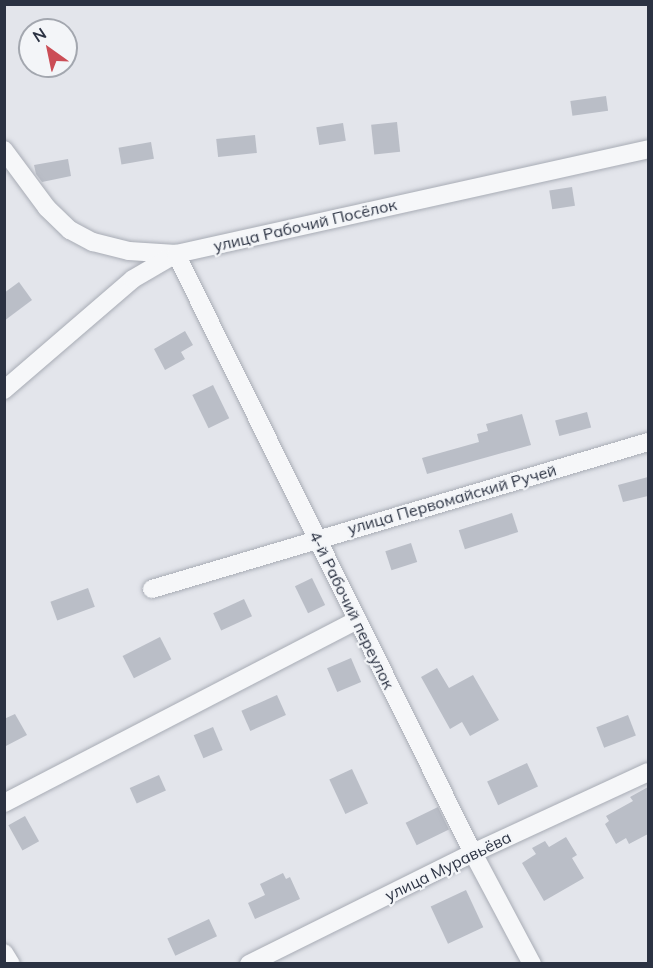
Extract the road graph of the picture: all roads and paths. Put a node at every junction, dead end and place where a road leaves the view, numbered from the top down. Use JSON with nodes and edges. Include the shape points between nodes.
{"nodes":[{"id":1,"x":648,"y":149,"type":"edge"},
{"id":2,"x":4,"y":150,"type":"edge"},
{"id":3,"x":176,"y":254,"type":"junction"},
{"id":4,"x":4,"y":390,"type":"edge"},
{"id":5,"x":648,"y":442,"type":"edge"},
{"id":6,"x":316,"y":538,"type":"junction"},
{"id":7,"x":152,"y":589,"type":"dead end"},
{"id":8,"x":357,"y":620,"type":"junction"},
{"id":9,"x":648,"y":772,"type":"edge"},
{"id":10,"x":4,"y":803,"type":"edge"},
{"id":11,"x":473,"y":853,"type":"junction"},
{"id":12,"x":4,"y":953,"type":"edge"},
{"id":13,"x":11,"y":963,"type":"edge"},
{"id":14,"x":249,"y":963,"type":"edge"},
{"id":15,"x":532,"y":963,"type":"edge"}],
"edges":[{"from":1,"to":3,"type":"street","name":"улица Рабочий Посёлок"},
{"from":2,"to":3,"type":"street","via":[[47,208],[70,230],[93,242],[129,251]]},
{"from":3,"to":4,"type":"street","name":"улица Рабочий Посёлок","via":[[132,279]]},
{"from":3,"to":6,"type":"street","name":"4-й Рабочий переулок"},
{"from":5,"to":6,"type":"street","name":"улица Первомайский Ручей"},
{"from":6,"to":7,"type":"street","name":"улица Первомайский Ручей"},
{"from":6,"to":8,"type":"street","name":"4-й Рабочий переулок"},
{"from":8,"to":10,"type":"street"},
{"from":8,"to":11,"type":"street","name":"4-й Рабочий переулок"},
{"from":9,"to":11,"type":"street","name":"улица Муравьёва"},
{"from":11,"to":14,"type":"street","name":"улица Муравьёва"},
{"from":11,"to":15,"type":"street","name":"4-й Рабочий переулок"},
{"from":12,"to":13,"type":"street"}]}
